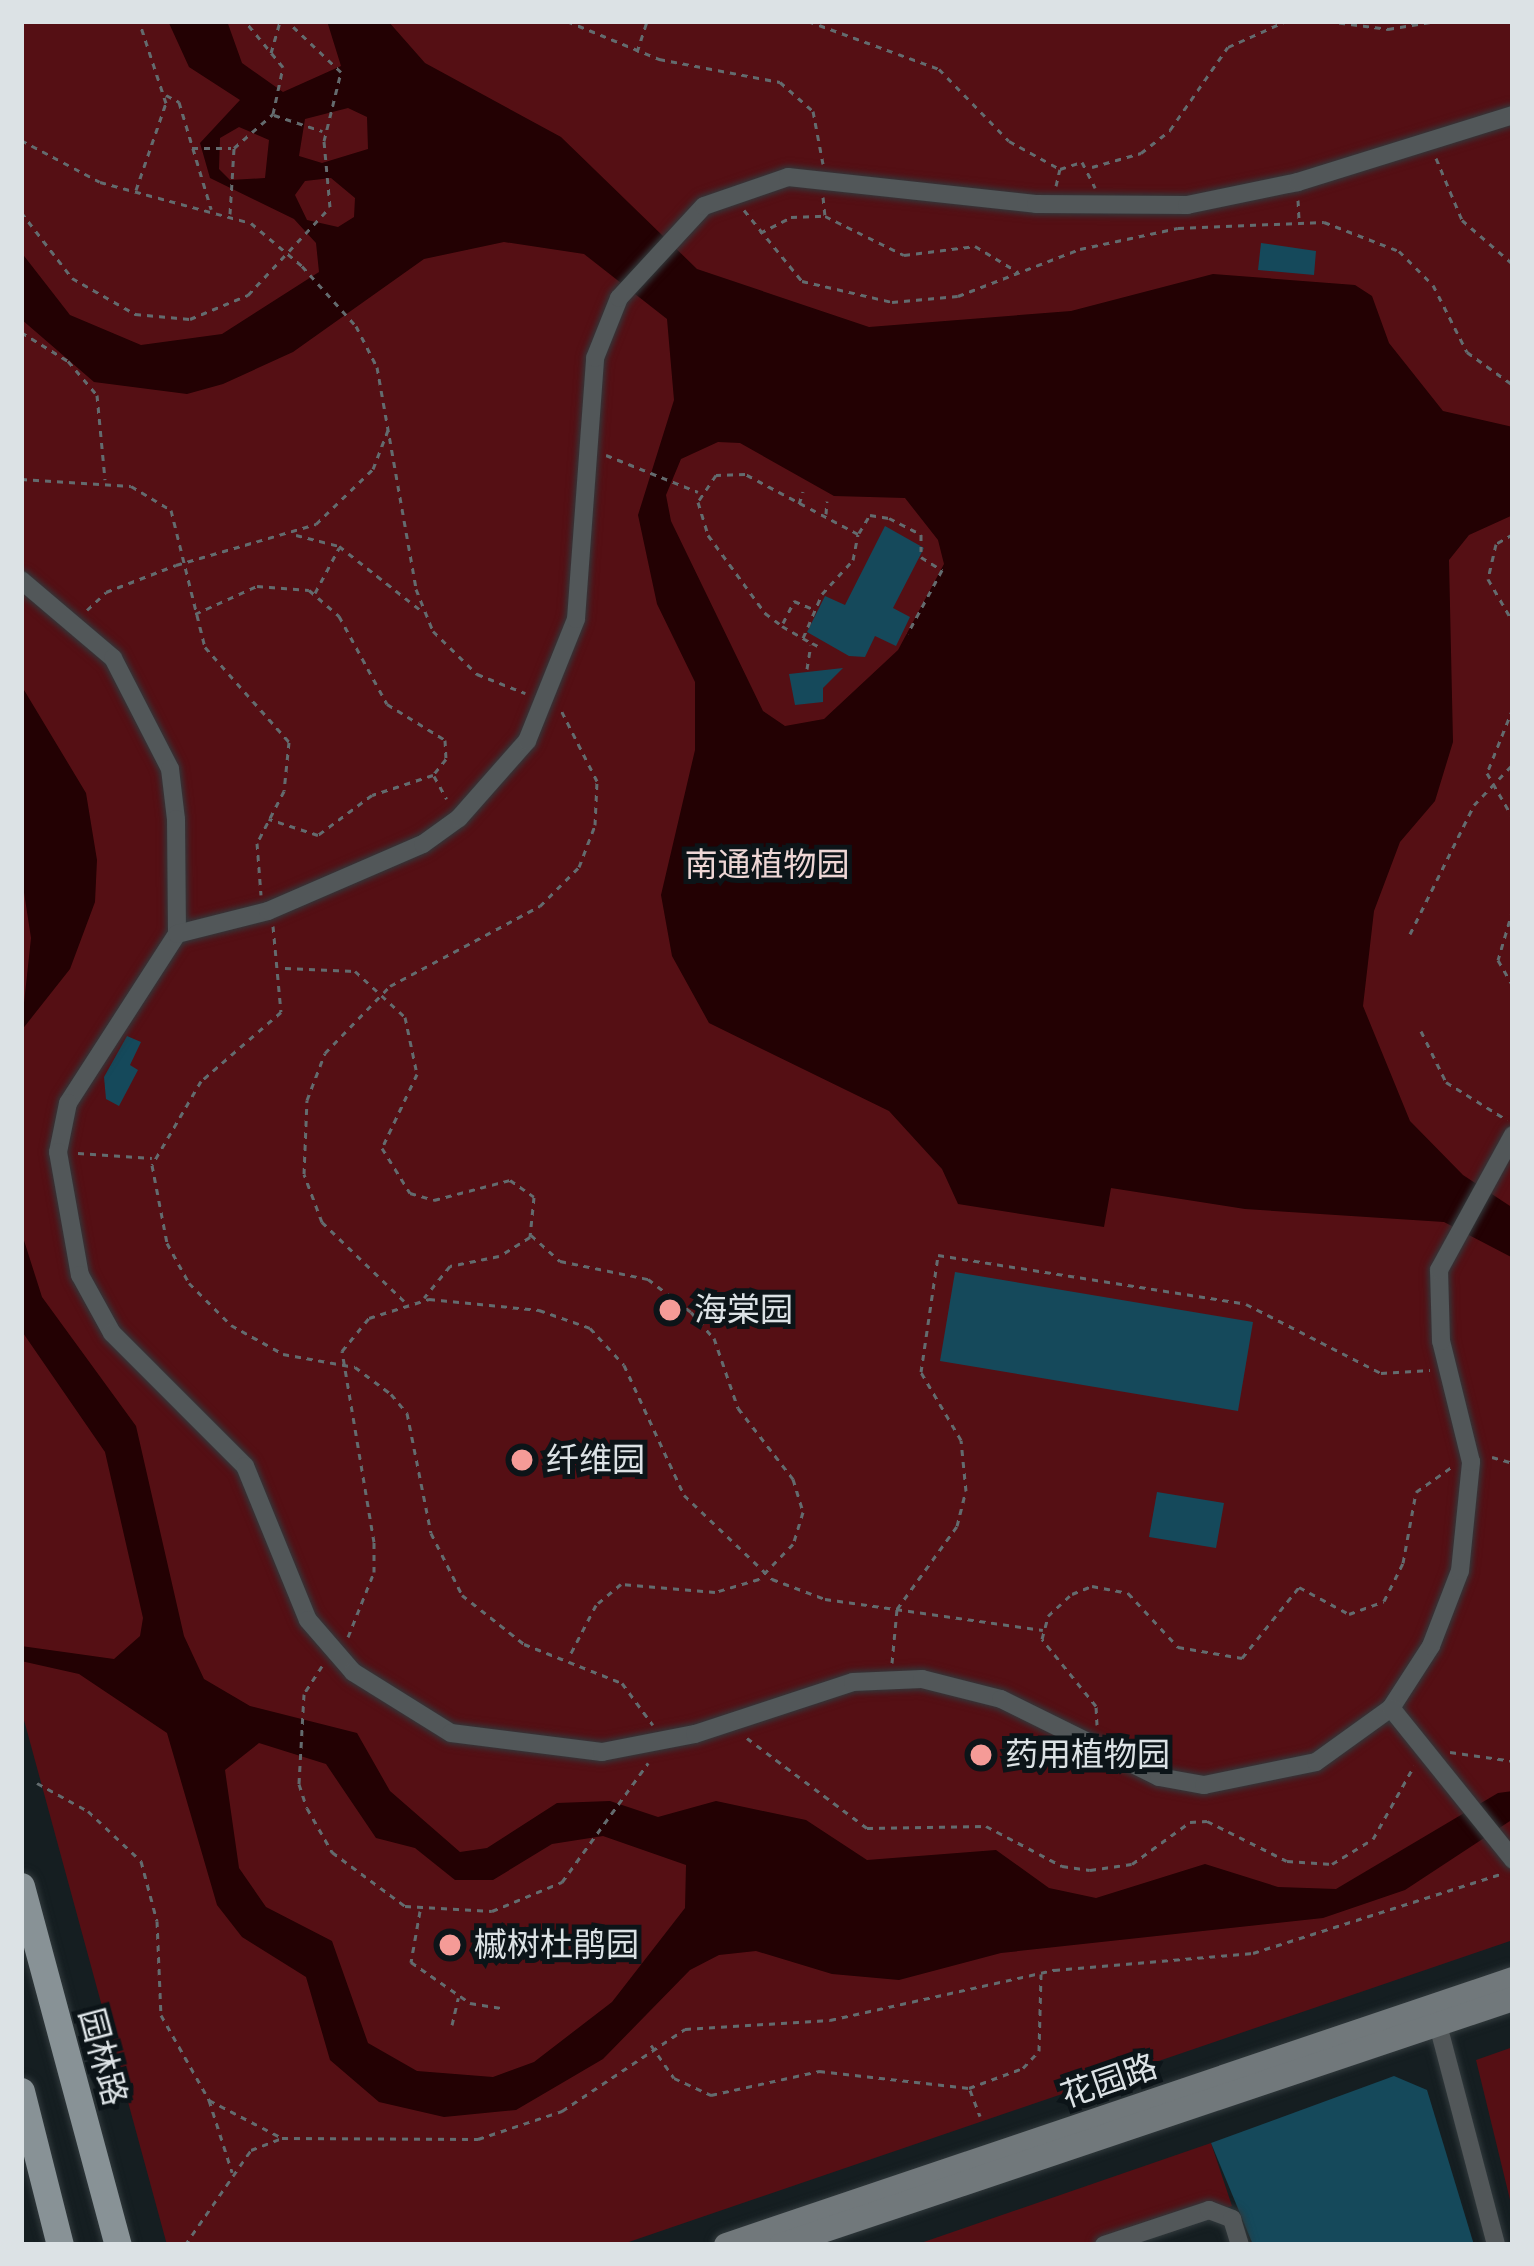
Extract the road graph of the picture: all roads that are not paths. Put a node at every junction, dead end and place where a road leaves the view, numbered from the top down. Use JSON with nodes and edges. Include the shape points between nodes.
{"nodes":[{"id":1,"x":1510,"y":114,"type":"edge"},
{"id":2,"x":21,"y":580,"type":"edge"},
{"id":3,"x":177,"y":934,"type":"junction"},
{"id":4,"x":1513,"y":1136,"type":"edge"},
{"id":5,"x":1391,"y":1708,"type":"junction"},
{"id":6,"x":1513,"y":1860,"type":"edge"},
{"id":7,"x":21,"y":1886,"type":"edge"},
{"id":8,"x":1513,"y":1979,"type":"edge"},
{"id":9,"x":1513,"y":1999,"type":"edge"},
{"id":10,"x":1438,"y":2025,"type":"junction"},
{"id":11,"x":21,"y":2091,"type":"edge"},
{"id":12,"x":773,"y":2240,"type":"edge"},
{"id":13,"x":60,"y":2245,"type":"edge"},
{"id":14,"x":118,"y":2245,"type":"edge"},
{"id":15,"x":726,"y":2245,"type":"edge"},
{"id":16,"x":1104,"y":2245,"type":"edge"},
{"id":17,"x":1240,"y":2245,"type":"edge"},
{"id":18,"x":1496,"y":2245,"type":"edge"}],
"edges":[{"from":1,"to":3,"type":"street","via":[[1298,182],[1153,208],[972,199],[821,178],[739,189],[677,232],[620,298],[595,358],[584,446],[584,571],[564,659],[527,741],[459,818],[353,878]]},
{"from":2,"to":3,"type":"street","via":[[79,620],[144,707],[170,770]]},
{"from":3,"to":5,"type":"street","via":[[82,1076],[58,1152],[66,1227],[98,1315],[245,1466],[308,1620],[394,1703],[451,1733],[565,1751],[655,1745],[819,1690],[890,1679],[1001,1699],[1159,1777],[1270,1778],[1316,1762]]},
{"from":4,"to":5,"type":"street","via":[[1455,1232],[1437,1294],[1471,1462],[1460,1571],[1431,1646]]},
{"from":5,"to":6,"type":"street"},
{"from":7,"to":14,"type":"main road","name":"园林路"},
{"from":8,"to":12,"type":"main road","name":"花园路"},
{"from":9,"to":10,"type":"main road","name":"花园路"},
{"from":10,"to":12,"type":"main road","name":"花园路"},
{"from":10,"to":18,"type":"street"},
{"from":11,"to":13,"type":"main road"},
{"from":12,"to":15,"type":"main road","name":"花园路"},
{"from":16,"to":17,"type":"street","via":[[1209,2210],[1232,2219]]}]}
